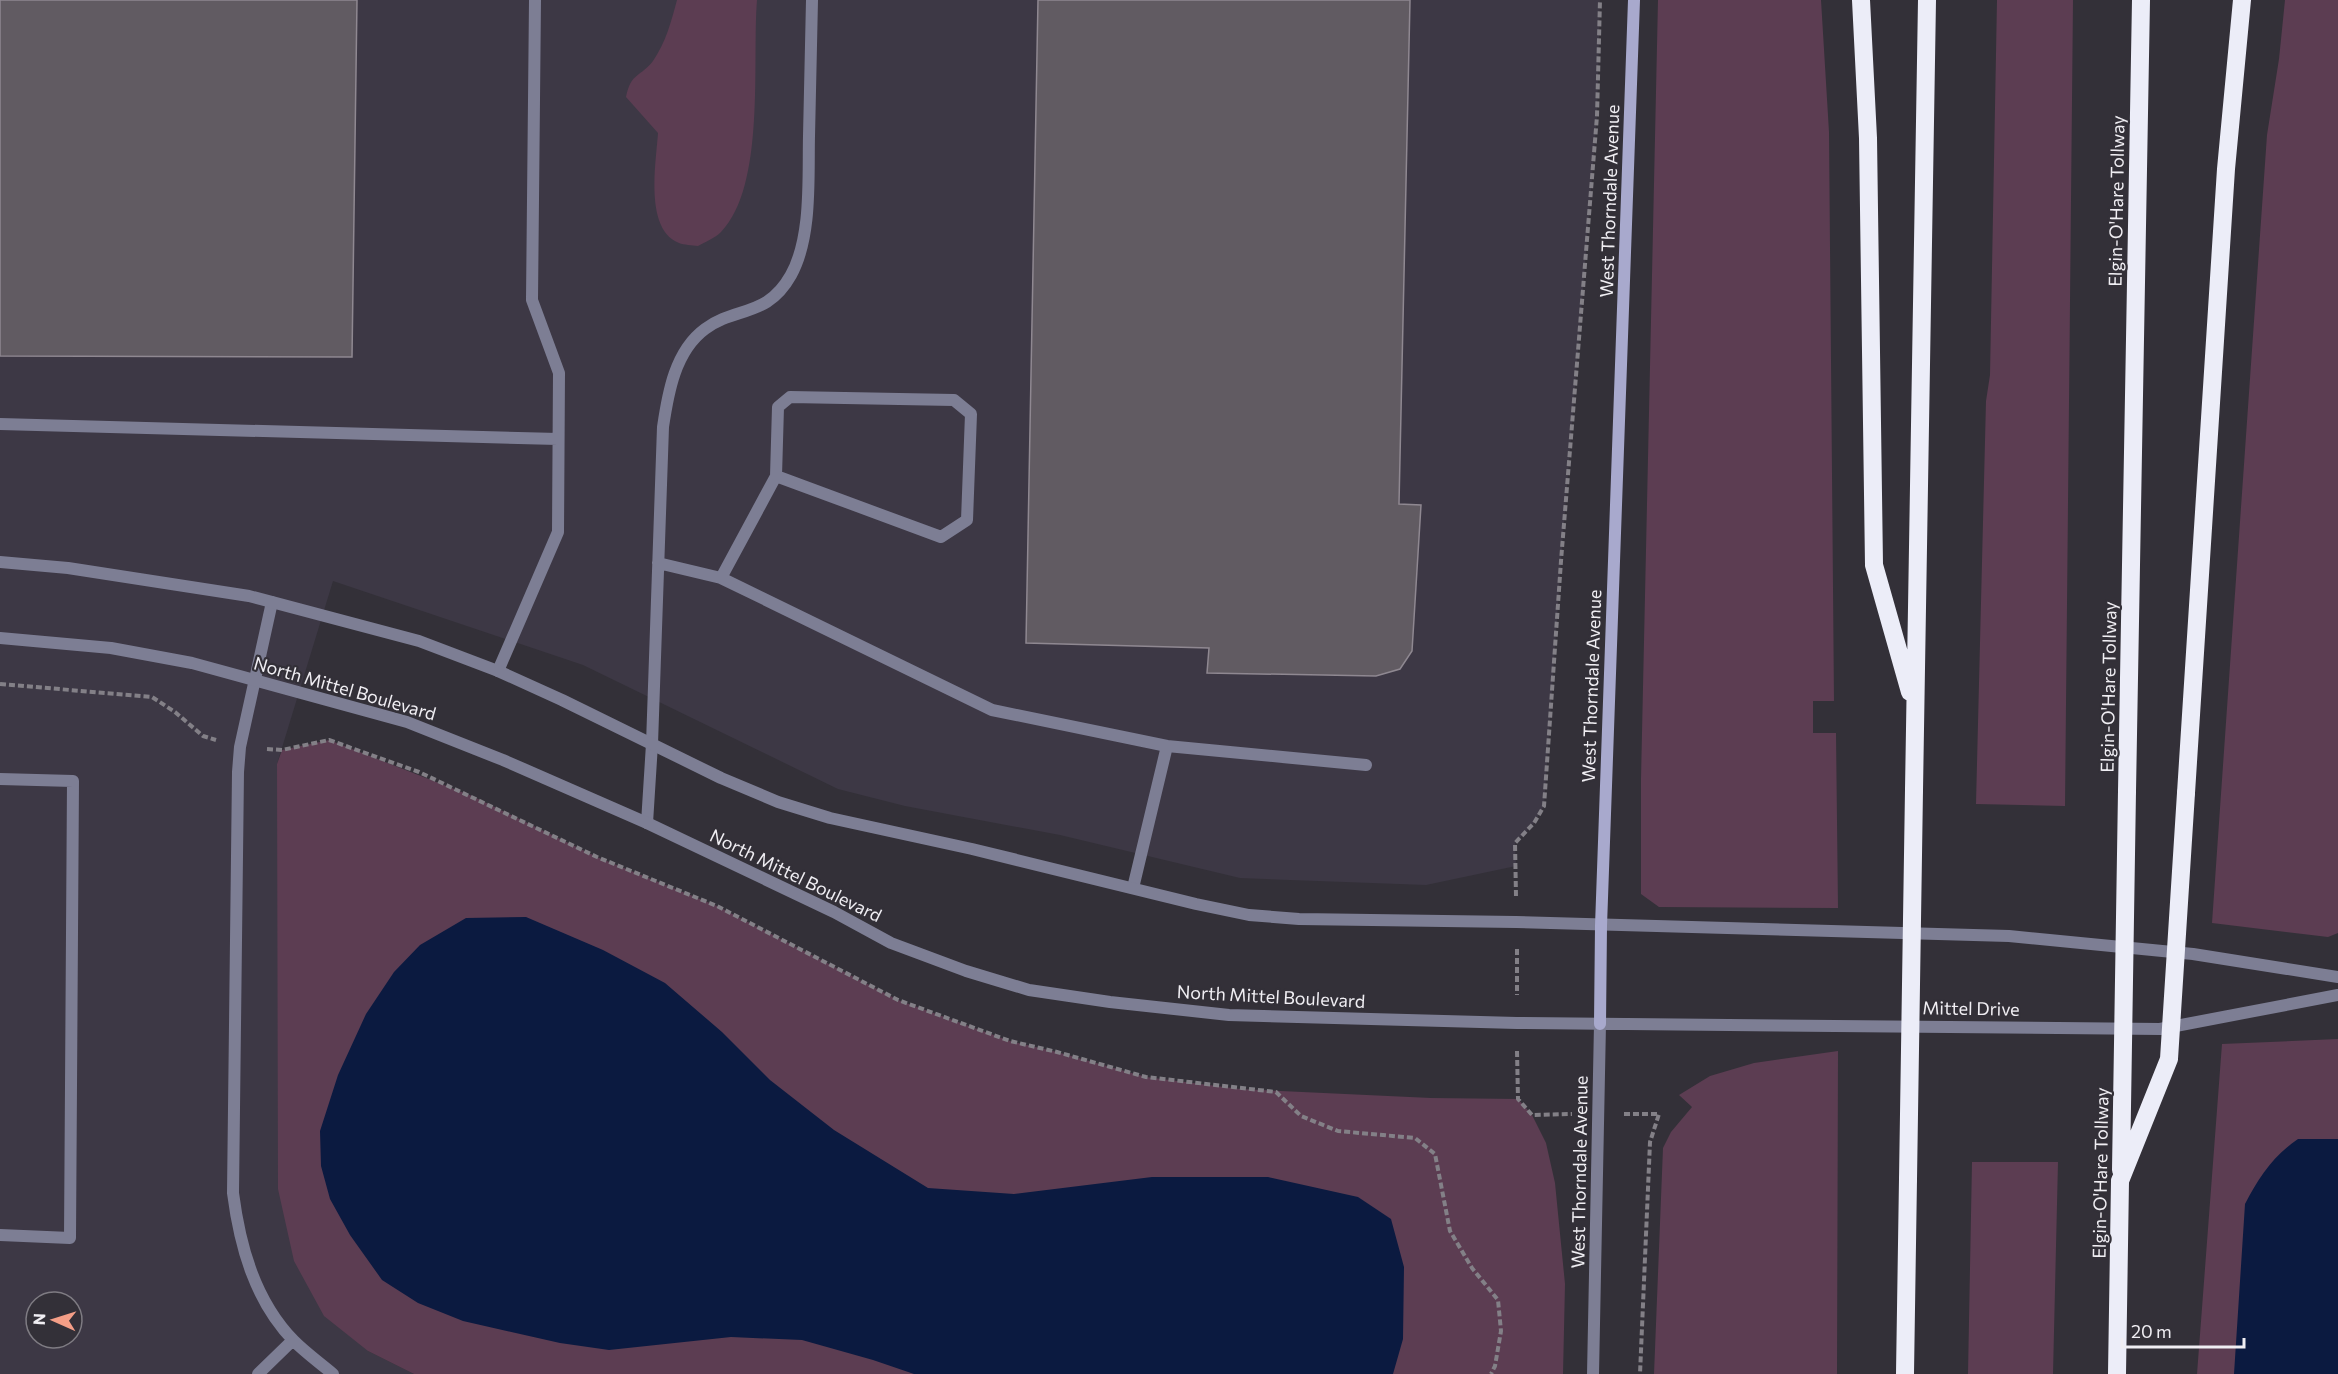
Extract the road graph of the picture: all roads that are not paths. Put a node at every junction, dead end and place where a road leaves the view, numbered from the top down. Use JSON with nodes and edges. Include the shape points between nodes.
{"nodes":[{"id":1,"x":535,"y":0,"type":"edge"},
{"id":2,"x":812,"y":0,"type":"edge"},
{"id":3,"x":1634,"y":0,"type":"edge"},
{"id":4,"x":1861,"y":0,"type":"edge"},
{"id":5,"x":1927,"y":0,"type":"edge"},
{"id":6,"x":2140,"y":0,"type":"edge"},
{"id":7,"x":2242,"y":0,"type":"edge"},
{"id":8,"x":0,"y":424,"type":"edge"},
{"id":9,"x":558,"y":439,"type":"junction"},
{"id":10,"x":777,"y":476,"type":"junction"},
{"id":11,"x":0,"y":562,"type":"edge"},
{"id":12,"x":658,"y":563,"type":"junction"},
{"id":13,"x":721,"y":578,"type":"junction"},
{"id":14,"x":272,"y":602,"type":"junction"},
{"id":15,"x":0,"y":638,"type":"edge"},
{"id":16,"x":498,"y":671,"type":"junction"},
{"id":17,"x":256,"y":680,"type":"junction"},
{"id":18,"x":1916,"y":712,"type":"junction"},
{"id":19,"x":652,"y":744,"type":"junction"},
{"id":20,"x":1167,"y":746,"type":"junction"},
{"id":21,"x":1366,"y":765,"type":"dead end"},
{"id":22,"x":0,"y":778,"type":"edge"},
{"id":23,"x":647,"y":823,"type":"junction"},
{"id":24,"x":1133,"y":888,"type":"junction"},
{"id":25,"x":1601,"y":926,"type":"junction"},
{"id":26,"x":2338,"y":977,"type":"edge"},
{"id":27,"x":2338,"y":995,"type":"edge"},
{"id":28,"x":1600,"y":1024,"type":"junction"},
{"id":29,"x":2120,"y":1181,"type":"junction"},
{"id":30,"x":0,"y":1235,"type":"edge"},
{"id":31,"x":293,"y":1340,"type":"junction"},
{"id":32,"x":258,"y":1374,"type":"edge"},
{"id":33,"x":333,"y":1374,"type":"edge"},
{"id":34,"x":1593,"y":1374,"type":"edge"},
{"id":35,"x":1905,"y":1374,"type":"edge"},
{"id":36,"x":2117,"y":1374,"type":"edge"}],
"edges":[{"from":1,"to":9,"type":"street","via":[[532,300],[558,373]]},
{"from":2,"to":12,"type":"street","via":[[807,211],[801,249],[791,275],[774,297],[757,309],[704,329],[686,351],[674,375],[663,427]]},
{"from":3,"to":25,"type":"main road","name":"West Thorndale Avenue"},
{"from":4,"to":18,"type":"highway","via":[[1868,138],[1874,565]]},
{"from":5,"to":18,"type":"highway"},
{"from":6,"to":29,"type":"highway","name":"Elgin-O'Hare Tollway","bridge":true},
{"from":7,"to":29,"type":"highway","bridge":true,"via":[[2226,169],[2169,1059]]},
{"from":8,"to":9,"type":"street"},
{"from":9,"to":16,"type":"street","via":[[558,532]]},
{"from":10,"to":10,"type":"street","via":[[778,407],[790,397],[954,400],[971,414],[967,520],[941,537]]},
{"from":10,"to":13,"type":"street"},
{"from":11,"to":14,"type":"street","via":[[68,568]]},
{"from":12,"to":13,"type":"street"},
{"from":12,"to":19,"type":"street"},
{"from":13,"to":20,"type":"street","via":[[992,710]]},
{"from":14,"to":16,"type":"street","via":[[419,641]]},
{"from":14,"to":17,"type":"street"},
{"from":15,"to":17,"type":"street","name":"North Mittel Boulevard","via":[[111,648]]},
{"from":16,"to":19,"type":"street"},
{"from":17,"to":23,"type":"street","name":"North Mittel Boulevard","via":[[407,722]]},
{"from":17,"to":31,"type":"street","via":[[240,747],[232,1193],[247,1261],[264,1301]]},
{"from":18,"to":35,"type":"highway","bridge":true},
{"from":19,"to":23,"type":"street"},
{"from":19,"to":24,"type":"street","via":[[778,802],[830,818]]},
{"from":20,"to":21,"type":"street"},
{"from":20,"to":24,"type":"street"},
{"from":22,"to":30,"type":"street","via":[[73,782],[70,1238]]},
{"from":23,"to":28,"type":"street","name":"North Mittel Boulevard","via":[[891,943],[1029,990],[1229,1015]]},
{"from":24,"to":25,"type":"street","via":[[1249,915]]},
{"from":25,"to":26,"type":"street","via":[[2009,936],[2193,954]]},
{"from":25,"to":28,"type":"main road","name":"West Thorndale Avenue"},
{"from":27,"to":28,"type":"street","name":"Mittel Drive","via":[[2160,1029]]},
{"from":28,"to":34,"type":"street","name":"West Thorndale Avenue"},
{"from":29,"to":36,"type":"highway","name":"Elgin-O'Hare Tollway"},
{"from":31,"to":32,"type":"street"},
{"from":31,"to":33,"type":"street"}]}
